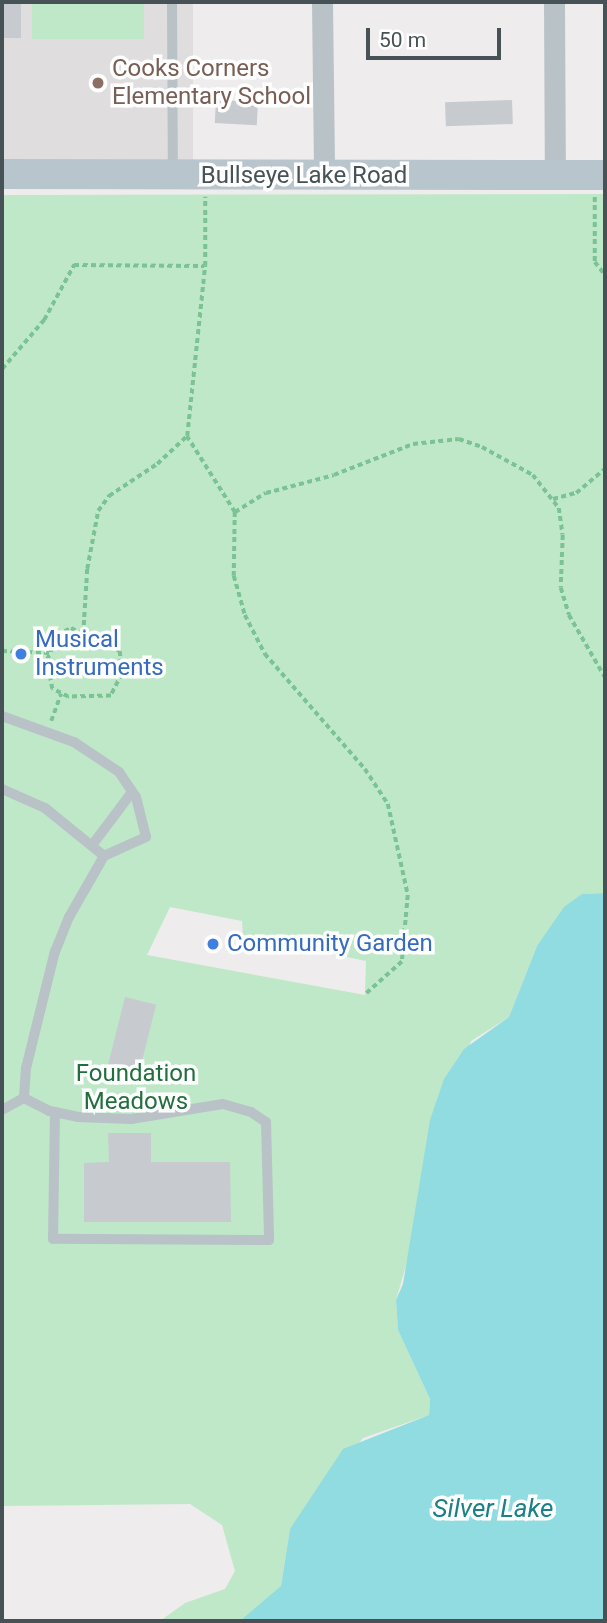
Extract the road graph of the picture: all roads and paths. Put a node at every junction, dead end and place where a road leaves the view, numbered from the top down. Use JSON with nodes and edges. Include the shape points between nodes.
{"nodes":[{"id":1,"x":172,"y":2,"type":"edge"},
{"id":2,"x":322,"y":2,"type":"edge"},
{"id":3,"x":554,"y":2,"type":"edge"},
{"id":4,"x":2,"y":174,"type":"edge"},
{"id":5,"x":173,"y":175,"type":"junction"},
{"id":6,"x":555,"y":175,"type":"junction"},
{"id":7,"x":600,"y":175,"type":"edge"},
{"id":8,"x":205,"y":176,"type":"junction"},
{"id":9,"x":324,"y":177,"type":"junction"},
{"id":10,"x":205,"y":266,"type":"junction"},
{"id":11,"x":605,"y":275,"type":"edge"},
{"id":12,"x":2,"y":369,"type":"edge"},
{"id":13,"x":187,"y":436,"type":"junction"},
{"id":14,"x":605,"y":469,"type":"edge"},
{"id":15,"x":553,"y":499,"type":"junction"},
{"id":16,"x":235,"y":512,"type":"junction"},
{"id":17,"x":83,"y":634,"type":"junction"},
{"id":18,"x":2,"y":651,"type":"edge"},
{"id":19,"x":50,"y":653,"type":"junction"},
{"id":20,"x":605,"y":677,"type":"edge"},
{"id":21,"x":61,"y":694,"type":"junction"},
{"id":22,"x":2,"y":716,"type":"edge"},
{"id":23,"x":47,"y":731,"type":"junction"},
{"id":24,"x":2,"y":789,"type":"edge"},
{"id":25,"x":132,"y":792,"type":"junction"},
{"id":26,"x":93,"y":844,"type":"junction"},
{"id":27,"x":104,"y":856,"type":"junction"},
{"id":28,"x":365,"y":995,"type":"dead end"},
{"id":29,"x":24,"y":1098,"type":"junction"},
{"id":30,"x":2,"y":1110,"type":"edge"},
{"id":31,"x":55,"y":1112,"type":"junction"}],
"edges":[{"from":1,"to":5,"type":"lane"},
{"from":2,"to":9,"type":"street"},
{"from":3,"to":6,"type":"street"},
{"from":4,"to":5,"type":"street","name":"Bullseye Lake Road"},
{"from":5,"to":8,"type":"street","name":"Bullseye Lake Road"},
{"from":6,"to":7,"type":"street","name":"Bullseye Lake Road"},
{"from":6,"to":9,"type":"street","name":"Bullseye Lake Road"},
{"from":7,"to":11,"type":"path","via":[[595,262]]},
{"from":8,"to":9,"type":"street","name":"Bullseye Lake Road"},
{"from":8,"to":10,"type":"path"},
{"from":10,"to":12,"type":"path","via":[[74,265],[44,320]]},
{"from":10,"to":13,"type":"path"},
{"from":13,"to":16,"type":"path"},
{"from":13,"to":17,"type":"path","via":[[158,464],[109,496],[99,512],[87,569]]},
{"from":14,"to":15,"type":"path","via":[[576,493]]},
{"from":15,"to":16,"type":"path","via":[[533,475],[482,447],[437,439],[266,494]]},
{"from":15,"to":20,"type":"path","via":[[563,535],[561,588],[569,615]]},
{"from":16,"to":28,"type":"path","via":[[234,576],[245,615],[265,654],[365,769],[388,804],[408,895],[402,962]]},
{"from":17,"to":19,"type":"path","via":[[71,628],[57,635]]},
{"from":17,"to":21,"type":"path","via":[[120,651],[122,674],[111,696]]},
{"from":18,"to":19,"type":"path"},
{"from":19,"to":21,"type":"path","via":[[52,690]]},
{"from":21,"to":23,"type":"path"},
{"from":22,"to":23,"type":"lane"},
{"from":23,"to":25,"type":"lane","via":[[104,760]]},
{"from":24,"to":26,"type":"lane","via":[[45,808]]},
{"from":25,"to":26,"type":"lane"},
{"from":25,"to":27,"type":"lane","via":[[146,837]]},
{"from":26,"to":27,"type":"lane"},
{"from":27,"to":29,"type":"lane","via":[[55,951],[26,1068]]},
{"from":29,"to":30,"type":"lane"},
{"from":29,"to":31,"type":"lane"},
{"from":31,"to":31,"type":"lane","via":[[53,1239],[269,1240],[266,1122],[251,1112],[223,1104],[131,1119]]}]}
